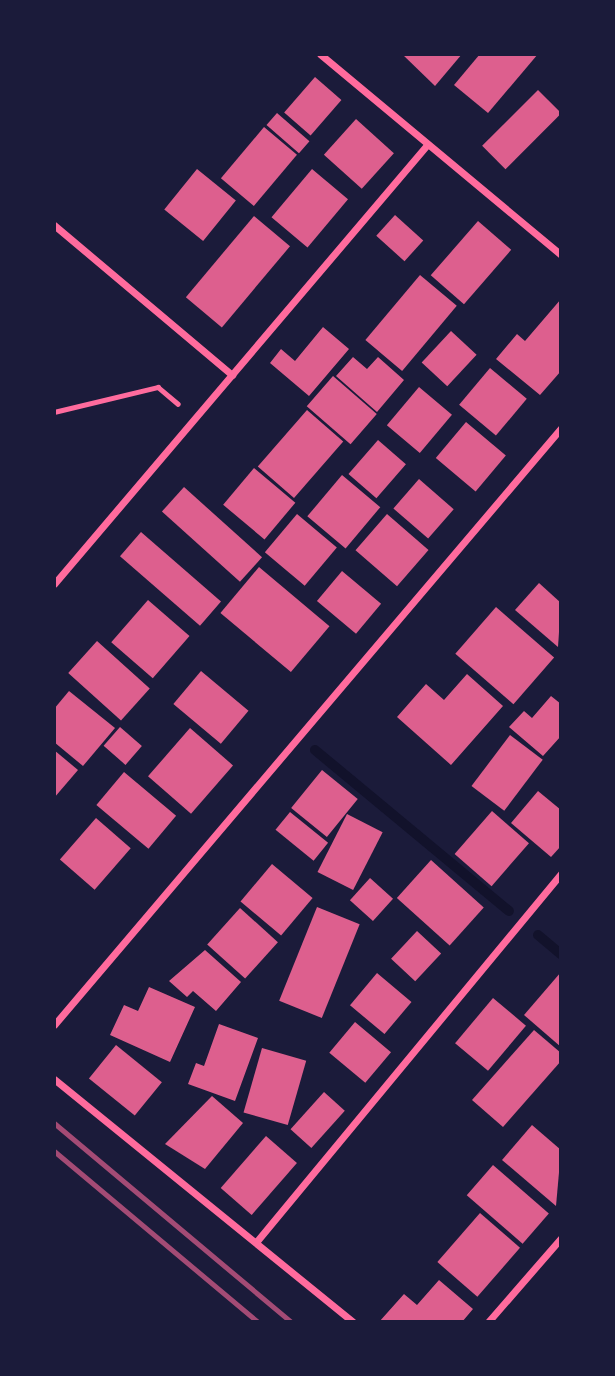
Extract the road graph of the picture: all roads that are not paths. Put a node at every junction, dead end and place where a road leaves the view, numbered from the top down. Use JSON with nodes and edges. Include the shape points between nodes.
{"nodes":[{"id":1,"x":320,"y":54,"type":"edge"},
{"id":2,"x":427,"y":145,"type":"junction"},
{"id":3,"x":54,"y":226,"type":"edge"},
{"id":4,"x":561,"y":255,"type":"edge"},
{"id":5,"x":232,"y":375,"type":"junction"},
{"id":6,"x":561,"y":428,"type":"edge"},
{"id":7,"x":54,"y":584,"type":"edge"},
{"id":8,"x":561,"y":873,"type":"edge"},
{"id":9,"x":54,"y":1025,"type":"edge"},
{"id":10,"x":54,"y":1079,"type":"edge"},
{"id":11,"x":561,"y":1238,"type":"edge"},
{"id":12,"x":257,"y":1241,"type":"junction"},
{"id":13,"x":353,"y":1322,"type":"edge"},
{"id":14,"x":488,"y":1322,"type":"edge"}],
"edges":[{"from":1,"to":2,"type":"street"},
{"from":2,"to":4,"type":"street"},
{"from":2,"to":5,"type":"street"},
{"from":3,"to":5,"type":"street"},
{"from":5,"to":7,"type":"street"},
{"from":6,"to":9,"type":"street"},
{"from":8,"to":12,"type":"street"},
{"from":10,"to":12,"type":"street"},
{"from":11,"to":14,"type":"street"},
{"from":12,"to":13,"type":"street"}]}
